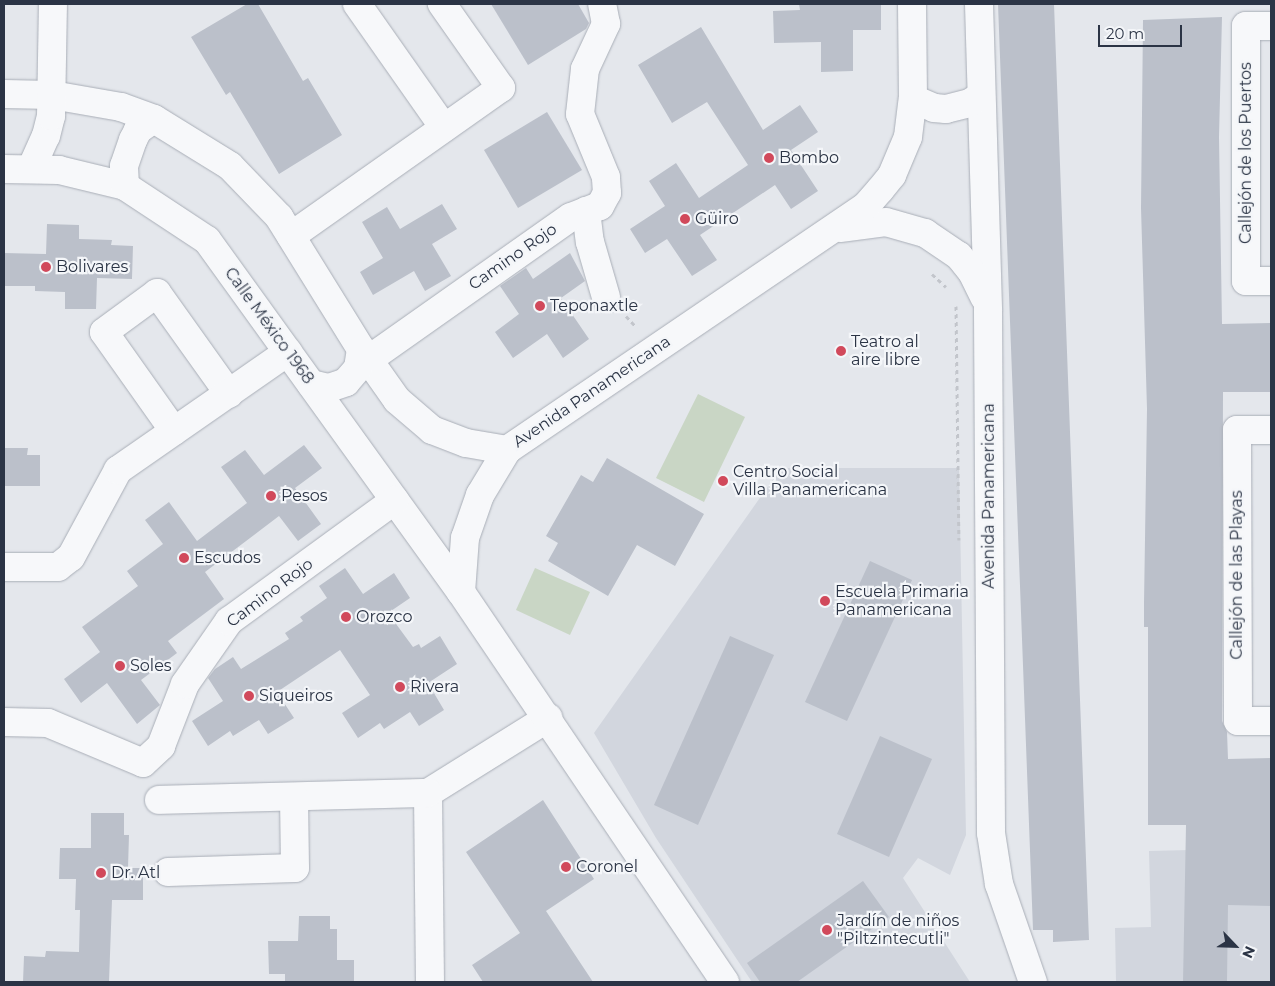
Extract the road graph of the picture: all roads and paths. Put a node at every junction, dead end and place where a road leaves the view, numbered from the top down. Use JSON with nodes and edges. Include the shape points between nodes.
{"nodes":[{"id":1,"x":53,"y":4,"type":"edge"},
{"id":2,"x":357,"y":4,"type":"edge"},
{"id":3,"x":442,"y":4,"type":"edge"},
{"id":4,"x":602,"y":4,"type":"edge"},
{"id":5,"x":912,"y":4,"type":"edge"},
{"id":6,"x":979,"y":4,"type":"edge"},
{"id":7,"x":1271,"y":26,"type":"edge"},
{"id":8,"x":4,"y":94,"type":"edge"},
{"id":9,"x":52,"y":95,"type":"junction"},
{"id":10,"x":980,"y":96,"type":"junction"},
{"id":11,"x":913,"y":99,"type":"junction"},
{"id":12,"x":154,"y":120,"type":"junction"},
{"id":13,"x":444,"y":128,"type":"junction"},
{"id":14,"x":4,"y":169,"type":"edge"},
{"id":15,"x":31,"y":169,"type":"junction"},
{"id":16,"x":125,"y":186,"type":"junction"},
{"id":17,"x":586,"y":211,"type":"junction"},
{"id":18,"x":827,"y":233,"type":"junction"},
{"id":19,"x":291,"y":236,"type":"junction"},
{"id":20,"x":928,"y":270,"type":"dead end"},
{"id":21,"x":1271,"y":281,"type":"edge"},
{"id":22,"x":949,"y":291,"type":"dead end"},
{"id":23,"x":606,"y":297,"type":"joint"},
{"id":24,"x":952,"y":298,"type":"dead end"},
{"id":25,"x":988,"y":310,"type":"junction"},
{"id":26,"x":658,"y":348,"type":"junction"},
{"id":27,"x":288,"y":352,"type":"junction"},
{"id":28,"x":364,"y":354,"type":"junction"},
{"id":29,"x":311,"y":384,"type":"junction"},
{"id":30,"x":229,"y":394,"type":"junction"},
{"id":31,"x":1271,"y":430,"type":"edge"},
{"id":32,"x":174,"y":431,"type":"junction"},
{"id":33,"x":506,"y":450,"type":"junction"},
{"id":34,"x":395,"y":500,"type":"junction"},
{"id":35,"x":959,"y":547,"type":"dead end"},
{"id":36,"x":4,"y":567,"type":"edge"},
{"id":37,"x":461,"y":592,"type":"junction"},
{"id":38,"x":548,"y":718,"type":"junction"},
{"id":39,"x":1271,"y":721,"type":"edge"},
{"id":40,"x":4,"y":722,"type":"edge"},
{"id":41,"x":428,"y":793,"type":"junction"},
{"id":42,"x":294,"y":796,"type":"junction"},
{"id":43,"x":159,"y":800,"type":"dead end"},
{"id":44,"x":168,"y":872,"type":"dead end"},
{"id":45,"x":430,"y":982,"type":"edge"},
{"id":46,"x":725,"y":982,"type":"edge"},
{"id":47,"x":1033,"y":982,"type":"edge"}],
"edges":[{"from":1,"to":9,"type":"street"},
{"from":2,"to":13,"type":"street"},
{"from":3,"to":13,"type":"street","via":[[501,88]]},
{"from":4,"to":17,"type":"street","name":"Camino Rojo","via":[[606,24],[585,70],[580,114],[606,177],[607,193],[600,206]]},
{"from":5,"to":11,"type":"street","name":"Avenida Panamericana"},
{"from":6,"to":10,"type":"street","name":"Avenida Panamericana"},
{"from":7,"to":21,"type":"street","name":"Callejón de los Puertos","via":[[1246,26],[1246,281]]},
{"from":8,"to":9,"type":"street"},
{"from":9,"to":12,"type":"street","via":[[121,107]]},
{"from":9,"to":15,"type":"street","via":[[46,136]]},
{"from":10,"to":11,"type":"street","via":[[970,103],[946,109],[934,108]]},
{"from":10,"to":25,"type":"street","name":"Avenida Panamericana"},
{"from":11,"to":18,"type":"street","name":"Avenida Panamericana","via":[[908,137],[892,175],[866,206]]},
{"from":12,"to":16,"type":"street","via":[[138,130],[132,140],[124,166]]},
{"from":12,"to":19,"type":"street","via":[[230,166],[280,217]]},
{"from":13,"to":19,"type":"street"},
{"from":14,"to":15,"type":"street","name":"Calle México 1968"},
{"from":15,"to":16,"type":"street","name":"Calle México 1968","via":[[59,170]]},
{"from":16,"to":27,"type":"street","name":"Calle México 1968","via":[[207,240]]},
{"from":17,"to":23,"type":"street","via":[[590,242]]},
{"from":17,"to":28,"type":"street","name":"Camino Rojo","via":[[570,217]]},
{"from":18,"to":25,"type":"street","via":[[873,222],[925,232],[943,243],[967,267],[982,291]]},
{"from":18,"to":26,"type":"street","name":"Avenida Panamericana"},
{"from":19,"to":28,"type":"street"},
{"from":20,"to":22,"type":"path"},
{"from":23,"to":26,"type":"path"},
{"from":24,"to":35,"type":"path","via":[[956,305]]},
{"from":25,"to":47,"type":"street","name":"Avenida Panamericana","via":[[991,833],[999,884]]},
{"from":26,"to":33,"type":"street","name":"Avenida Panamericana"},
{"from":27,"to":29,"type":"street","name":"Calle México 1968"},
{"from":27,"to":30,"type":"street"},
{"from":28,"to":29,"type":"street","via":[[358,368],[346,382],[329,388]]},
{"from":28,"to":33,"type":"street","via":[[398,400],[432,430],[466,442]]},
{"from":29,"to":34,"type":"street","name":"Calle México 1968"},
{"from":30,"to":32,"type":"street"},
{"from":30,"to":32,"type":"street","via":[[157,293],[104,332]]},
{"from":31,"to":39,"type":"street","name":"Callejón de las Playas","via":[[1237,430],[1238,721]]},
{"from":32,"to":36,"type":"street","via":[[118,470],[92,520],[64,562],[58,566]]},
{"from":33,"to":37,"type":"street","name":"Avenida Panamericana","via":[[487,481],[469,524],[462,553]]},
{"from":34,"to":37,"type":"street","name":"Calle México 1968"},
{"from":34,"to":40,"type":"street","name":"Camino Rojo","via":[[229,621],[185,684],[161,746],[143,763],[48,723]]},
{"from":37,"to":38,"type":"street"},
{"from":38,"to":41,"type":"street"},
{"from":38,"to":46,"type":"street"},
{"from":41,"to":42,"type":"street"},
{"from":41,"to":45,"type":"street"},
{"from":42,"to":43,"type":"street"},
{"from":42,"to":44,"type":"street","via":[[295,868]]}]}
